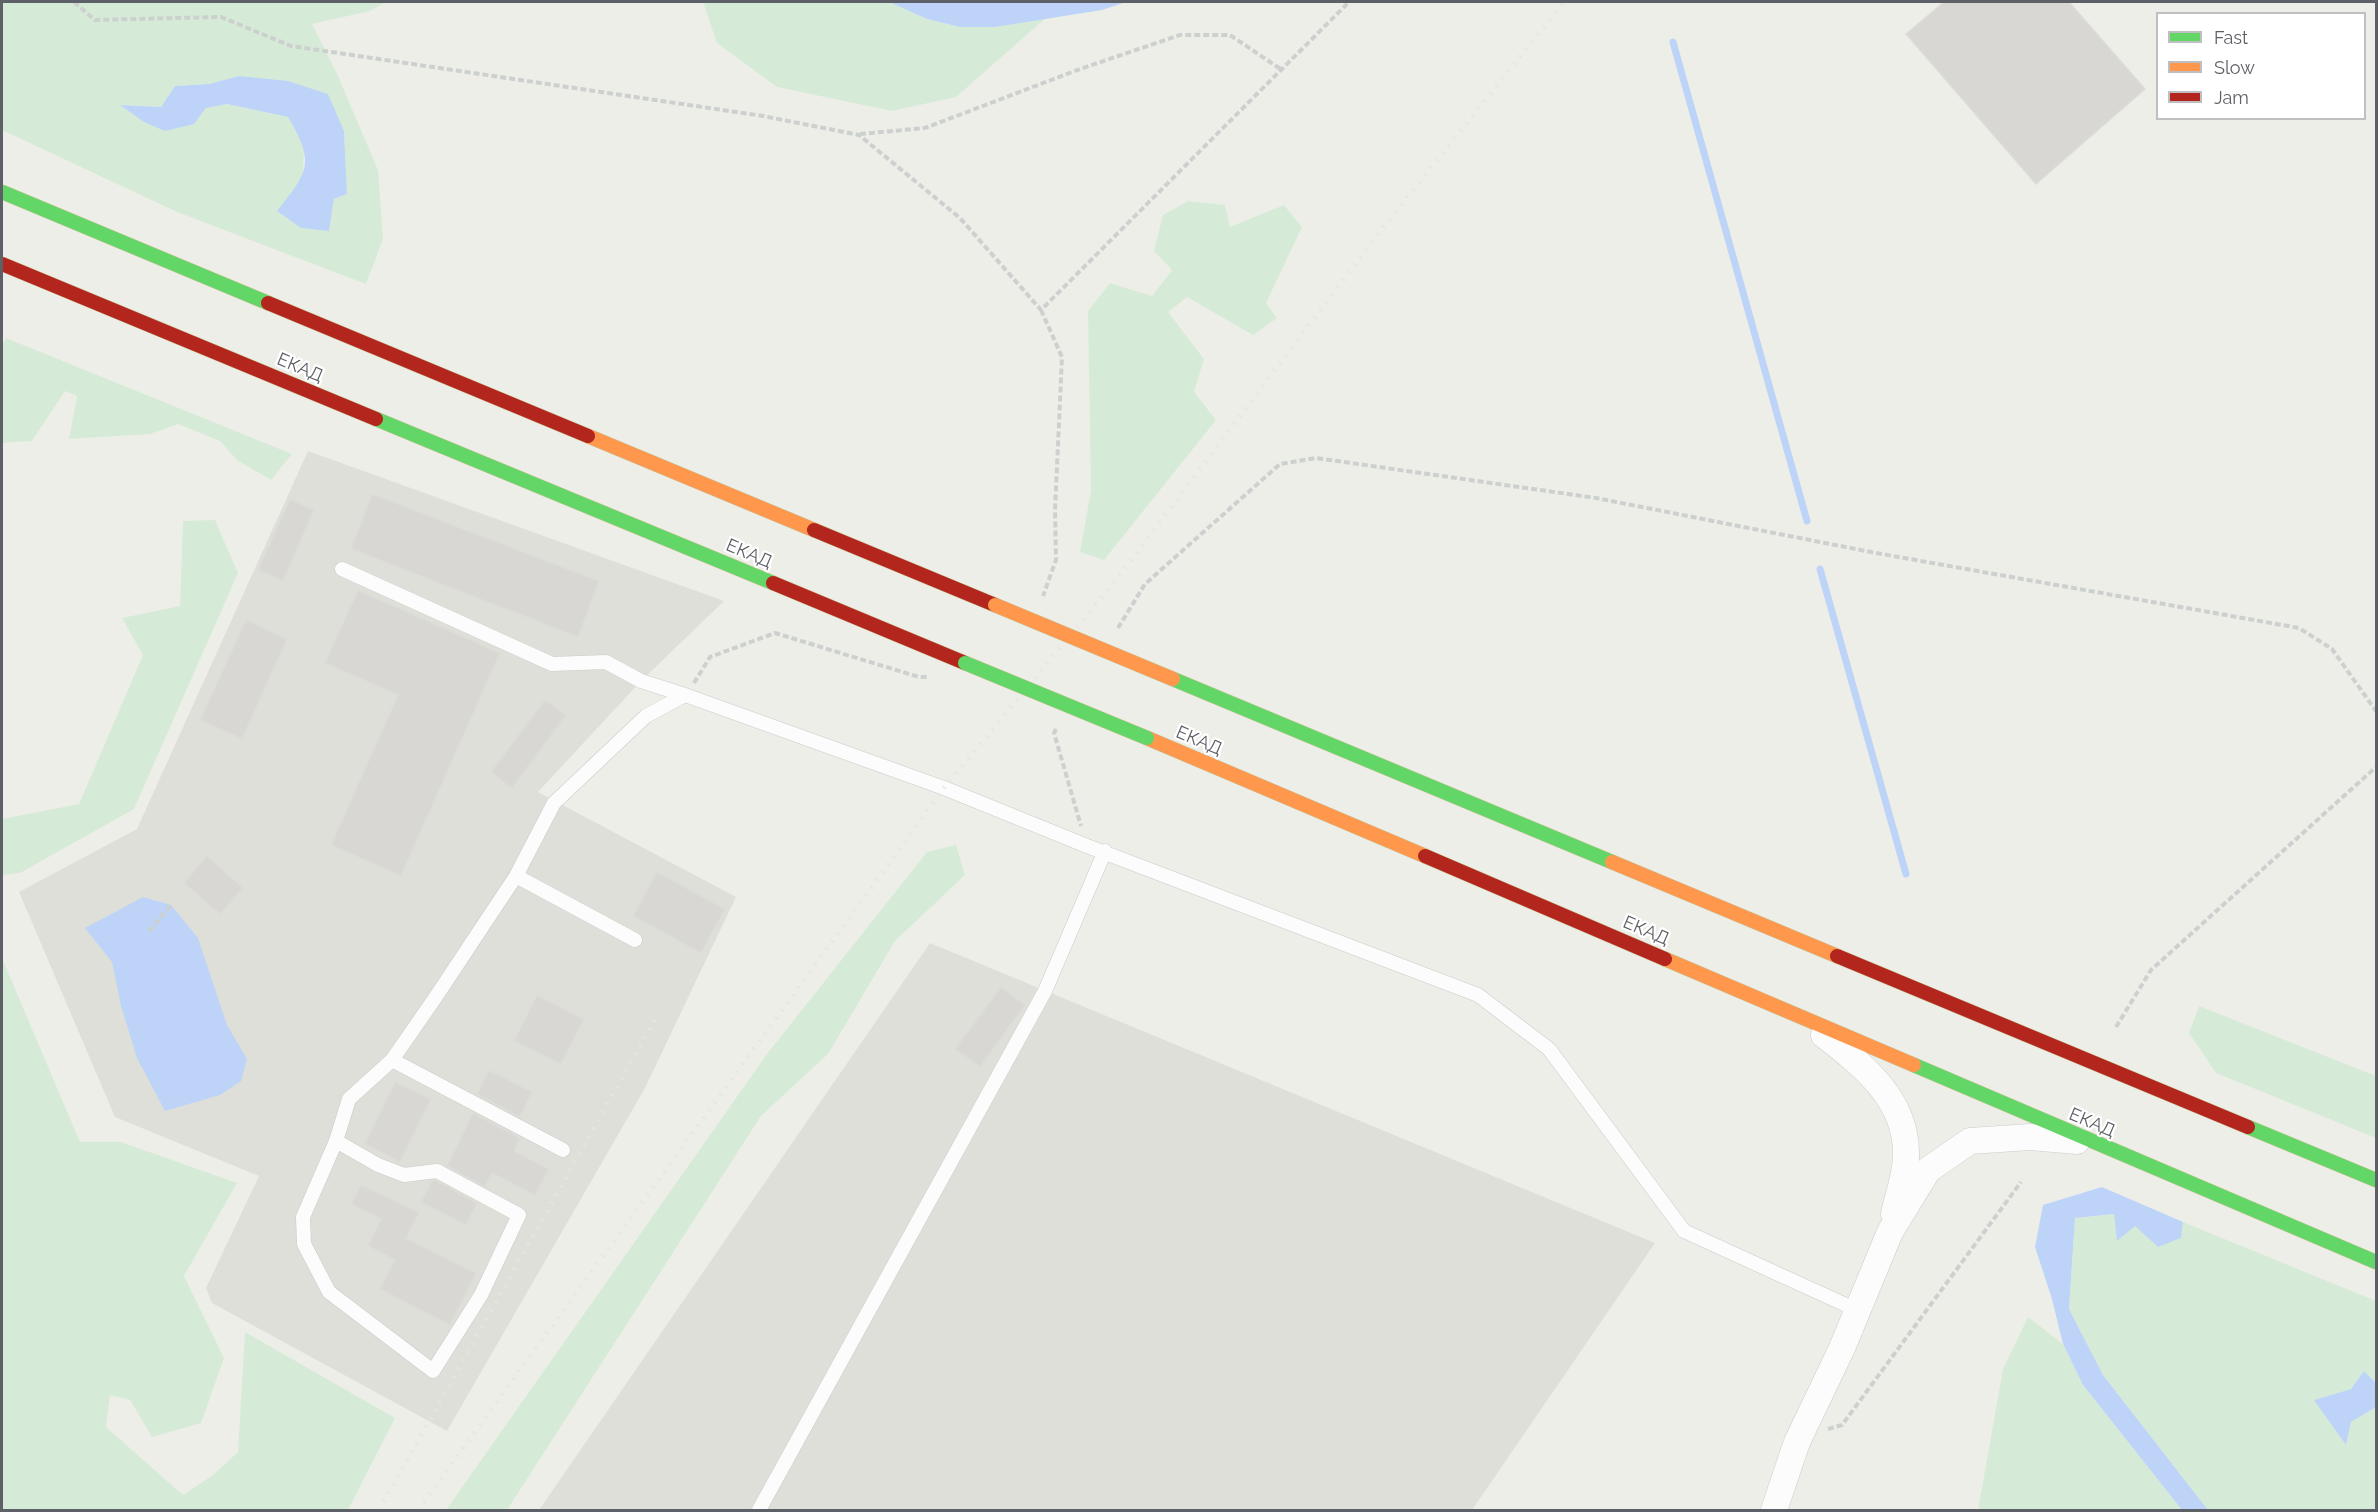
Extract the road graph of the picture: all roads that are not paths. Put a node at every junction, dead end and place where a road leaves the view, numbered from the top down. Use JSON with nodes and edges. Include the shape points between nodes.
{"nodes":[{"id":1,"x":2,"y":192,"type":"edge"},
{"id":2,"x":2,"y":264,"type":"edge"},
{"id":3,"x":342,"y":569,"type":"dead end"},
{"id":4,"x":686,"y":695,"type":"junction"},
{"id":5,"x":1105,"y":851,"type":"junction"},
{"id":6,"x":516,"y":876,"type":"junction"},
{"id":7,"x":635,"y":940,"type":"dead end"},
{"id":8,"x":1802,"y":1017,"type":"junction"},
{"id":9,"x":392,"y":1060,"type":"junction"},
{"id":10,"x":336,"y":1141,"type":"junction"},
{"id":11,"x":2094,"y":1143,"type":"junction"},
{"id":12,"x":562,"y":1150,"type":"dead end"},
{"id":13,"x":2376,"y":1179,"type":"edge"},
{"id":14,"x":1890,"y":1232,"type":"junction"},
{"id":15,"x":2376,"y":1262,"type":"edge"},
{"id":16,"x":1857,"y":1310,"type":"junction"},
{"id":17,"x":759,"y":1510,"type":"edge"},
{"id":18,"x":1774,"y":1510,"type":"edge"}],
"edges":[{"from":1,"to":13,"type":"highway","bridge":true},
{"from":2,"to":8,"type":"highway","name":"ЕКАД","bridge":true,"via":[[1147,738]]},
{"from":3,"to":4,"type":"lane","via":[[552,664],[606,662],[641,681]]},
{"from":4,"to":5,"type":"lane"},
{"from":4,"to":6,"type":"lane","via":[[646,716],[554,803]]},
{"from":5,"to":16,"type":"lane","via":[[1478,995],[1549,1049],[1684,1231]]},
{"from":5,"to":17,"type":"lane","via":[[1045,991]]},
{"from":6,"to":7,"type":"lane"},
{"from":6,"to":9,"type":"lane"},
{"from":8,"to":11,"type":"highway","name":"ЕКАД"},
{"from":8,"to":14,"type":"street","via":[[1882,1086],[1904,1123],[1906,1157]]},
{"from":9,"to":10,"type":"lane","via":[[349,1099]]},
{"from":9,"to":12,"type":"lane"},
{"from":10,"to":10,"type":"lane","via":[[303,1217],[304,1244],[329,1292],[433,1371],[481,1295],[519,1215],[437,1172],[404,1175]]},
{"from":11,"to":14,"type":"street","via":[[2030,1137],[1970,1141],[1928,1170]]},
{"from":11,"to":15,"type":"highway","name":"ЕКАД"},
{"from":14,"to":16,"type":"street"},
{"from":16,"to":18,"type":"street","via":[[1797,1442]]}]}
